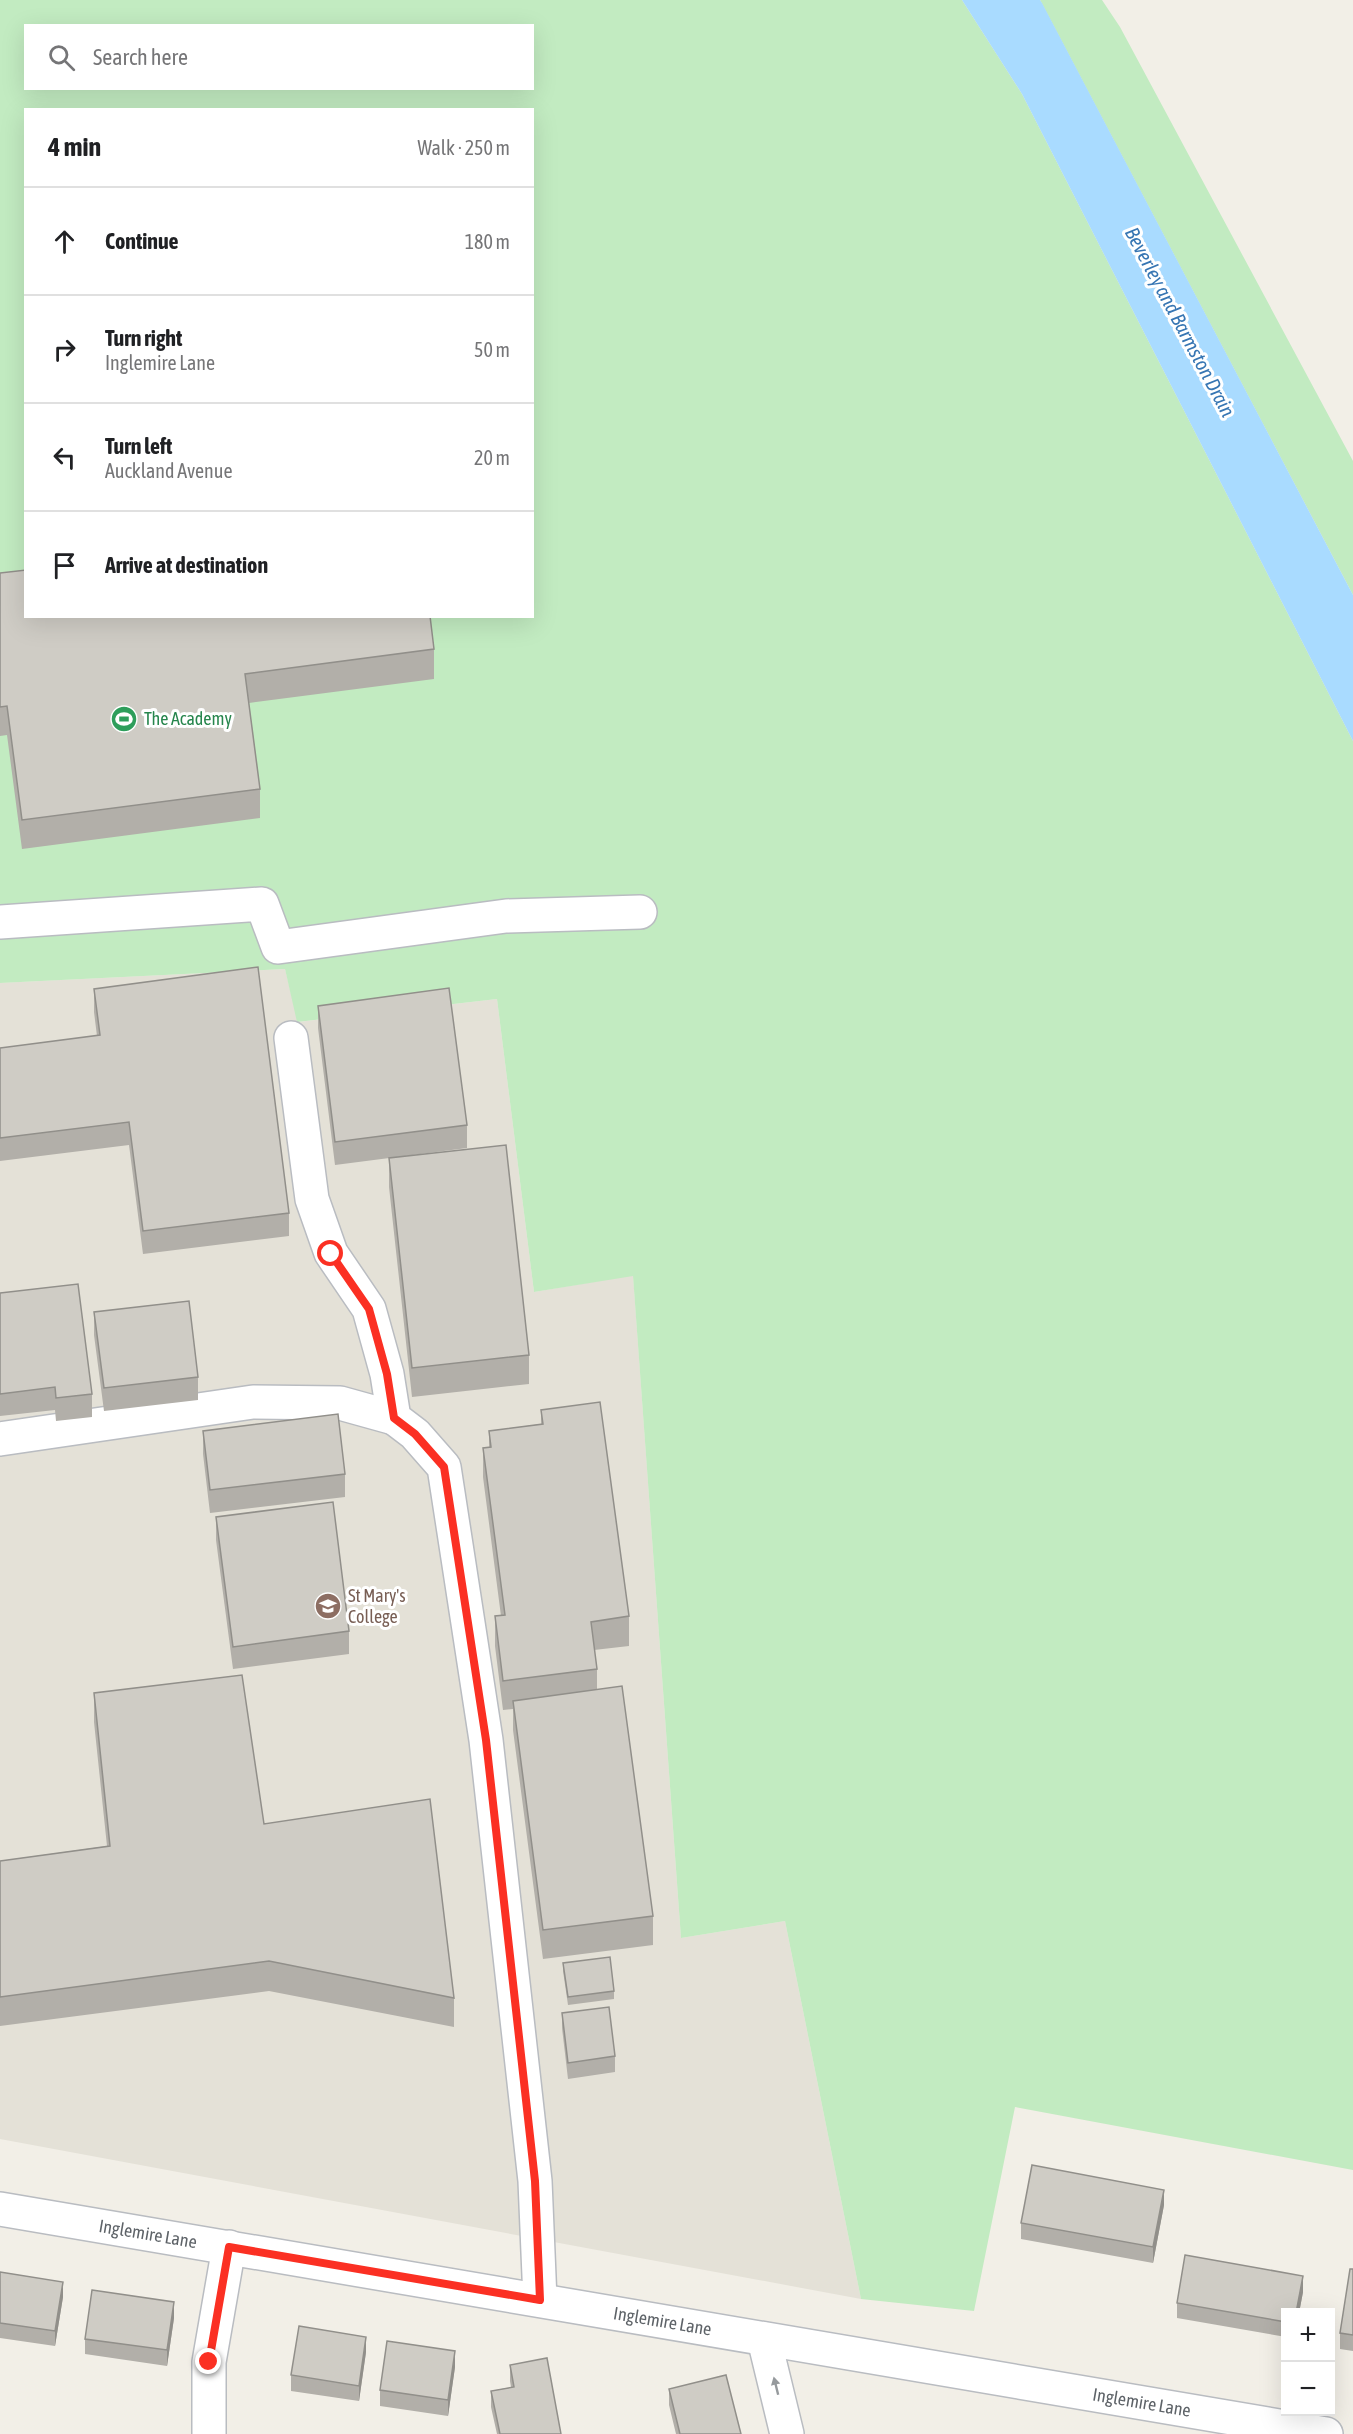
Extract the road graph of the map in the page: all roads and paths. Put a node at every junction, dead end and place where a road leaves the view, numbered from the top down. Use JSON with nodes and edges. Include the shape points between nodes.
{"nodes":[{"id":1,"x":640,"y":912,"type":"dead end"},
{"id":2,"x":0,"y":922,"type":"edge"},
{"id":3,"x":291,"y":1038,"type":"dead end"},
{"id":4,"x":394,"y":1418,"type":"junction"},
{"id":5,"x":0,"y":1438,"type":"edge"},
{"id":6,"x":0,"y":2209,"type":"edge"},
{"id":7,"x":229,"y":2247,"type":"junction"},
{"id":8,"x":540,"y":2300,"type":"junction"},
{"id":9,"x":764,"y":2339,"type":"junction"},
{"id":10,"x":209,"y":2434,"type":"edge"},
{"id":11,"x":787,"y":2434,"type":"edge"},
{"id":12,"x":1326,"y":2434,"type":"edge"}],
"edges":[{"from":1,"to":2,"type":"street","via":[[506,916],[278,947],[262,904]]},
{"from":3,"to":4,"type":"street","via":[[312,1199],[331,1254],[369,1309],[387,1374]]},
{"from":4,"to":5,"type":"street","via":[[340,1403],[252,1402]]},
{"from":4,"to":8,"type":"street","via":[[415,1434],[444,1467],[486,1740],[530,2125]]},
{"from":6,"to":7,"type":"street","name":"Inglemire Lane"},
{"from":7,"to":8,"type":"street","name":"Inglemire Lane"},
{"from":7,"to":10,"type":"street","via":[[209,2362]]},
{"from":8,"to":9,"type":"street","name":"Inglemire Lane"},
{"from":11,"to":9,"type":"street","one_way":true},
{"from":9,"to":12,"type":"street","name":"Inglemire Lane"}]}
